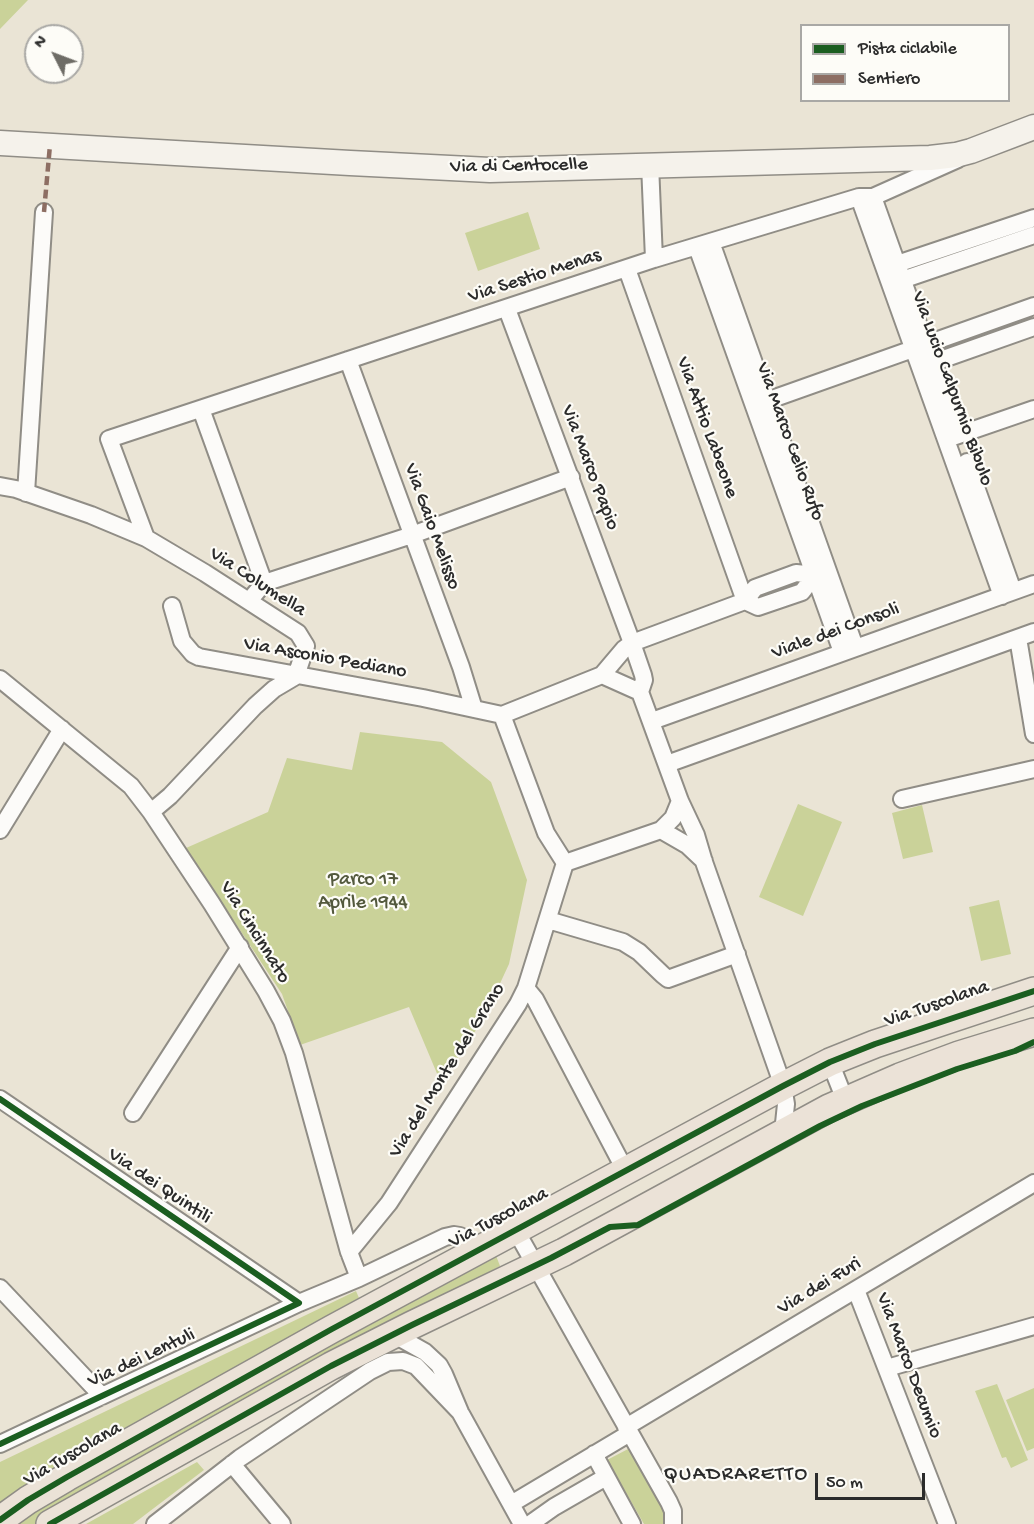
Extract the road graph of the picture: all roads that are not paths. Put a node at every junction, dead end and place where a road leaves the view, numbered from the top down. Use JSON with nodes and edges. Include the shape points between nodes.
{"nodes":[{"id":1,"x":1034,"y":128,"type":"edge"},
{"id":2,"x":0,"y":143,"type":"edge"},
{"id":3,"x":971,"y":151,"type":"junction"},
{"id":4,"x":650,"y":164,"type":"junction"},
{"id":5,"x":866,"y":197,"type":"junction"},
{"id":6,"x":44,"y":212,"type":"dead end"},
{"id":7,"x":1034,"y":218,"type":"edge"},
{"id":8,"x":1034,"y":235,"type":"edge"},
{"id":9,"x":704,"y":244,"type":"junction"},
{"id":10,"x":654,"y":259,"type":"junction"},
{"id":11,"x":627,"y":269,"type":"junction"},
{"id":12,"x":899,"y":272,"type":"junction"},
{"id":13,"x":1034,"y":306,"type":"edge"},
{"id":14,"x":507,"y":309,"type":"junction"},
{"id":15,"x":1034,"y":327,"type":"edge"},
{"id":16,"x":919,"y":346,"type":"junction"},
{"id":17,"x":348,"y":360,"type":"junction"},
{"id":18,"x":932,"y":363,"type":"junction"},
{"id":19,"x":761,"y":403,"type":"junction"},
{"id":20,"x":201,"y":409,"type":"junction"},
{"id":21,"x":1034,"y":409,"type":"edge"},
{"id":22,"x":952,"y":437,"type":"junction"},
{"id":23,"x":571,"y":477,"type":"junction"},
{"id":24,"x":0,"y":486,"type":"edge"},
{"id":25,"x":26,"y":493,"type":"junction"},
{"id":26,"x":412,"y":535,"type":"junction"},
{"id":27,"x":146,"y":538,"type":"junction"},
{"id":28,"x":821,"y":573,"type":"junction"},
{"id":29,"x":264,"y":583,"type":"junction"},
{"id":30,"x":1034,"y":584,"type":"edge"},
{"id":31,"x":1008,"y":593,"type":"junction"},
{"id":32,"x":249,"y":601,"type":"junction"},
{"id":33,"x":745,"y":601,"type":"junction"},
{"id":34,"x":172,"y":606,"type":"dead end"},
{"id":35,"x":1034,"y":632,"type":"edge"},
{"id":36,"x":1018,"y":638,"type":"junction"},
{"id":37,"x":632,"y":642,"type":"junction"},
{"id":38,"x":848,"y":650,"type":"junction"},
{"id":39,"x":602,"y":675,"type":"junction"},
{"id":40,"x":296,"y":676,"type":"junction"},
{"id":41,"x":0,"y":679,"type":"edge"},
{"id":42,"x":640,"y":692,"type":"junction"},
{"id":43,"x":474,"y":708,"type":"junction"},
{"id":44,"x":502,"y":715,"type":"junction"},
{"id":45,"x":651,"y":721,"type":"junction"},
{"id":46,"x":62,"y":729,"type":"junction"},
{"id":47,"x":1034,"y":734,"type":"edge"},
{"id":48,"x":667,"y":764,"type":"junction"},
{"id":49,"x":1034,"y":769,"type":"edge"},
{"id":50,"x":902,"y":799,"type":"dead end"},
{"id":51,"x":680,"y":801,"type":"junction"},
{"id":52,"x":151,"y":812,"type":"junction"},
{"id":53,"x":0,"y":830,"type":"edge"},
{"id":54,"x":661,"y":831,"type":"junction"},
{"id":55,"x":704,"y":862,"type":"junction"},
{"id":56,"x":565,"y":864,"type":"junction"},
{"id":57,"x":548,"y":920,"type":"junction"},
{"id":58,"x":240,"y":947,"type":"junction"},
{"id":59,"x":737,"y":954,"type":"junction"},
{"id":60,"x":526,"y":988,"type":"junction"},
{"id":61,"x":1034,"y":991,"type":"edge"},
{"id":62,"x":1034,"y":1032,"type":"edge"},
{"id":63,"x":830,"y":1062,"type":"junction"},
{"id":64,"x":783,"y":1086,"type":"junction"},
{"id":65,"x":0,"y":1099,"type":"edge"},
{"id":66,"x":845,"y":1100,"type":"junction"},
{"id":67,"x":133,"y":1113,"type":"dead end"},
{"id":68,"x":783,"y":1133,"type":"junction"},
{"id":69,"x":625,"y":1170,"type":"junction"},
{"id":70,"x":1034,"y":1183,"type":"edge"},
{"id":71,"x":515,"y":1229,"type":"junction"},
{"id":72,"x":477,"y":1250,"type":"junction"},
{"id":73,"x":349,"y":1252,"type":"junction"},
{"id":74,"x":536,"y":1266,"type":"junction"},
{"id":75,"x":359,"y":1278,"type":"junction"},
{"id":76,"x":0,"y":1288,"type":"edge"},
{"id":77,"x":856,"y":1290,"type":"junction"},
{"id":78,"x":299,"y":1303,"type":"junction"},
{"id":79,"x":1034,"y":1326,"type":"edge"},
{"id":80,"x":393,"y":1334,"type":"junction"},
{"id":81,"x":887,"y":1368,"type":"junction"},
{"id":82,"x":102,"y":1396,"type":"junction"},
{"id":83,"x":460,"y":1412,"type":"junction"},
{"id":84,"x":628,"y":1430,"type":"junction"},
{"id":85,"x":0,"y":1444,"type":"edge"},
{"id":86,"x":594,"y":1454,"type":"junction"},
{"id":87,"x":232,"y":1464,"type":"junction"},
{"id":88,"x":606,"y":1477,"type":"junction"},
{"id":89,"x":512,"y":1504,"type":"junction"},
{"id":90,"x":0,"y":1520,"type":"edge"},
{"id":91,"x":50,"y":1524,"type":"edge"},
{"id":92,"x":155,"y":1524,"type":"edge"},
{"id":93,"x":282,"y":1524,"type":"edge"},
{"id":94,"x":522,"y":1524,"type":"edge"},
{"id":95,"x":530,"y":1524,"type":"edge"},
{"id":96,"x":632,"y":1524,"type":"edge"},
{"id":97,"x":673,"y":1524,"type":"edge"},
{"id":98,"x":948,"y":1524,"type":"edge"}],
"edges":[{"from":1,"to":3,"type":"street","name":"Via di Centocelle"},
{"from":2,"to":4,"type":"street","name":"Via di Centocelle","via":[[461,169]]},
{"from":3,"to":4,"type":"street","name":"Via di Centocelle","via":[[921,159]]},
{"from":3,"to":5,"type":"street","name":"Via Sestio Menas","via":[[935,171]]},
{"from":4,"to":10,"type":"street"},
{"from":5,"to":9,"type":"street","name":"Via Sestio Menas"},
{"from":5,"to":12,"type":"street","name":"Via Lucio Calpurnio Bibulo"},
{"from":5,"to":16,"type":"street","name":"Via Lucio Calpurnio Bibulo"},
{"from":6,"to":25,"type":"street"},
{"from":7,"to":12,"type":"street"},
{"from":8,"to":12,"type":"street"},
{"from":9,"to":10,"type":"street","name":"Via Sestio Menas"},
{"from":9,"to":19,"type":"street","name":"Via Marco Celio Rufo"},
{"from":10,"to":11,"type":"street","name":"Via Sestio Menas"},
{"from":11,"to":14,"type":"street","name":"Via Sestio Menas"},
{"from":11,"to":33,"type":"street","name":"Via Attio Labeone"},
{"from":12,"to":16,"type":"street","name":"Via Lucio Calpurnio Bibulo"},
{"from":13,"to":16,"type":"street"},
{"from":14,"to":17,"type":"street","name":"Via Sestio Menas"},
{"from":14,"to":23,"type":"street","name":"Via Marco Papio"},
{"from":15,"to":18,"type":"street"},
{"from":16,"to":18,"type":"street","name":"Via Lucio Calpurnio Bibulo"},
{"from":16,"to":19,"type":"street"},
{"from":16,"to":22,"type":"street","name":"Via Lucio Calpurnio Bibulo"},
{"from":17,"to":20,"type":"street","name":"Via Sestio Menas"},
{"from":17,"to":26,"type":"street","name":"Via Gaio Melisso"},
{"from":18,"to":22,"type":"street","name":"Via Lucio Calpurnio Bibulo"},
{"from":19,"to":28,"type":"street","name":"Via Marco Celio Rufo"},
{"from":20,"to":27,"type":"street","name":"Via Sestio Menas","via":[[109,439]]},
{"from":20,"to":29,"type":"street"},
{"from":21,"to":22,"type":"street"},
{"from":22,"to":31,"type":"street","name":"Via Lucio Calpurnio Bibulo"},
{"from":23,"to":26,"type":"street"},
{"from":23,"to":37,"type":"street","name":"Via Marco Papio"},
{"from":24,"to":25,"type":"street","name":"Via Columella"},
{"from":25,"to":27,"type":"street","name":"Via Columella"},
{"from":26,"to":29,"type":"street"},
{"from":26,"to":43,"type":"street","name":"Via Gaio Melisso"},
{"from":27,"to":32,"type":"street","name":"Via Columella"},
{"from":28,"to":33,"type":"street","via":[[802,592],[758,607]]},
{"from":28,"to":38,"type":"street","name":"Via Marco Celio Rufo"},
{"from":29,"to":32,"type":"street"},
{"from":30,"to":31,"type":"street","name":"Viale dei Consoli"},
{"from":31,"to":38,"type":"street","name":"Viale dei Consoli"},
{"from":32,"to":40,"type":"street","name":"Via Columella","via":[[302,639],[306,646]]},
{"from":33,"to":37,"type":"street"},
{"from":34,"to":40,"type":"street","name":"Via Asconio Pediano","via":[[182,640],[199,657]]},
{"from":35,"to":36,"type":"street"},
{"from":36,"to":47,"type":"street"},
{"from":36,"to":48,"type":"street"},
{"from":37,"to":39,"type":"street"},
{"from":37,"to":42,"type":"street","name":"Via Marco Papio","via":[[643,675]]},
{"from":38,"to":45,"type":"street","name":"Viale dei Consoli"},
{"from":39,"to":42,"type":"street"},
{"from":39,"to":44,"type":"street"},
{"from":40,"to":43,"type":"street","name":"Via Asconio Pediano"},
{"from":40,"to":52,"type":"street","via":[[255,706]]},
{"from":41,"to":46,"type":"street","name":"Via Cincinnato"},
{"from":42,"to":45,"type":"street","name":"Via Marco Papio"},
{"from":43,"to":44,"type":"street","name":"Via Asconio Pediano"},
{"from":44,"to":56,"type":"street","via":[[546,833]]},
{"from":45,"to":48,"type":"street","name":"Via Marco Papio"},
{"from":46,"to":52,"type":"street","name":"Via Cincinnato","via":[[131,786]]},
{"from":46,"to":53,"type":"street"},
{"from":48,"to":51,"type":"street","name":"Via Marco Papio"},
{"from":49,"to":50,"type":"street"},
{"from":51,"to":54,"type":"street","via":[[673,818]]},
{"from":51,"to":55,"type":"street","name":"Via Marco Papio"},
{"from":52,"to":58,"type":"street","name":"Via Cincinnato"},
{"from":54,"to":55,"type":"street","via":[[687,845]]},
{"from":54,"to":56,"type":"street"},
{"from":55,"to":59,"type":"street","name":"Via Marco Papio"},
{"from":56,"to":57,"type":"street","name":"Via del Monte del Grano"},
{"from":57,"to":59,"type":"street","via":[[623,942],[668,978]]},
{"from":57,"to":60,"type":"street","name":"Via del Monte del Grano"},
{"from":58,"to":67,"type":"street"},
{"from":58,"to":73,"type":"street","name":"Via Cincinnato","via":[[286,1031]]},
{"from":59,"to":64,"type":"street","name":"Via Marco Papio"},
{"from":60,"to":69,"type":"street"},
{"from":60,"to":73,"type":"street","name":"Via del Monte del Grano","via":[[388,1203]]},
{"from":61,"to":63,"type":"main road","name":"Via Tuscolana"},
{"from":62,"to":66,"type":"main road","via":[[959,1054]]},
{"from":63,"to":64,"type":"main road","name":"Via Tuscolana"},
{"from":63,"to":66,"type":"street"},
{"from":64,"to":68,"type":"street"},
{"from":64,"to":69,"type":"main road","name":"Via Tuscolana"},
{"from":65,"to":78,"type":"street","name":"Via dei Quintili"},
{"from":66,"to":68,"type":"main road"},
{"from":68,"to":74,"type":"main road"},
{"from":69,"to":71,"type":"main road","name":"Via Tuscolana"},
{"from":70,"to":77,"type":"street","name":"Via dei Furi"},
{"from":71,"to":72,"type":"main road","name":"Via Tuscolana"},
{"from":71,"to":74,"type":"street","name":"Via Tuscolana"},
{"from":72,"to":75,"type":"street","name":"Via dei Lentuli","via":[[463,1237],[450,1236]]},
{"from":72,"to":90,"type":"main road","name":"Via Tuscolana","via":[[75,1472]]},
{"from":73,"to":75,"type":"street","name":"Via Cincinnato"},
{"from":74,"to":80,"type":"main road"},
{"from":74,"to":84,"type":"street","name":"Via Tuscolana"},
{"from":75,"to":78,"type":"street","name":"Via dei Lentuli"},
{"from":76,"to":82,"type":"street"},
{"from":77,"to":81,"type":"street","name":"Via Marco Decumio"},
{"from":77,"to":84,"type":"street","name":"Via dei Furi"},
{"from":78,"to":82,"type":"street","name":"Via dei Lentuli"},
{"from":79,"to":81,"type":"street"},
{"from":80,"to":83,"type":"street","via":[[439,1365]]},
{"from":80,"to":91,"type":"main road"},
{"from":81,"to":98,"type":"street","name":"Via Marco Decumio"},
{"from":82,"to":85,"type":"street","name":"Via dei Lentuli"},
{"from":83,"to":87,"type":"street","via":[[412,1364],[394,1361],[376,1367]]},
{"from":83,"to":89,"type":"street"},
{"from":84,"to":86,"type":"street","name":"Via dei Furi"},
{"from":84,"to":97,"type":"street","name":"Via Tuscolana","via":[[671,1507]]},
{"from":86,"to":88,"type":"street"},
{"from":86,"to":89,"type":"street","name":"Via dei Furi"},
{"from":87,"to":92,"type":"street"},
{"from":87,"to":93,"type":"street"},
{"from":88,"to":95,"type":"street"},
{"from":88,"to":96,"type":"street"},
{"from":89,"to":94,"type":"street"}]}
